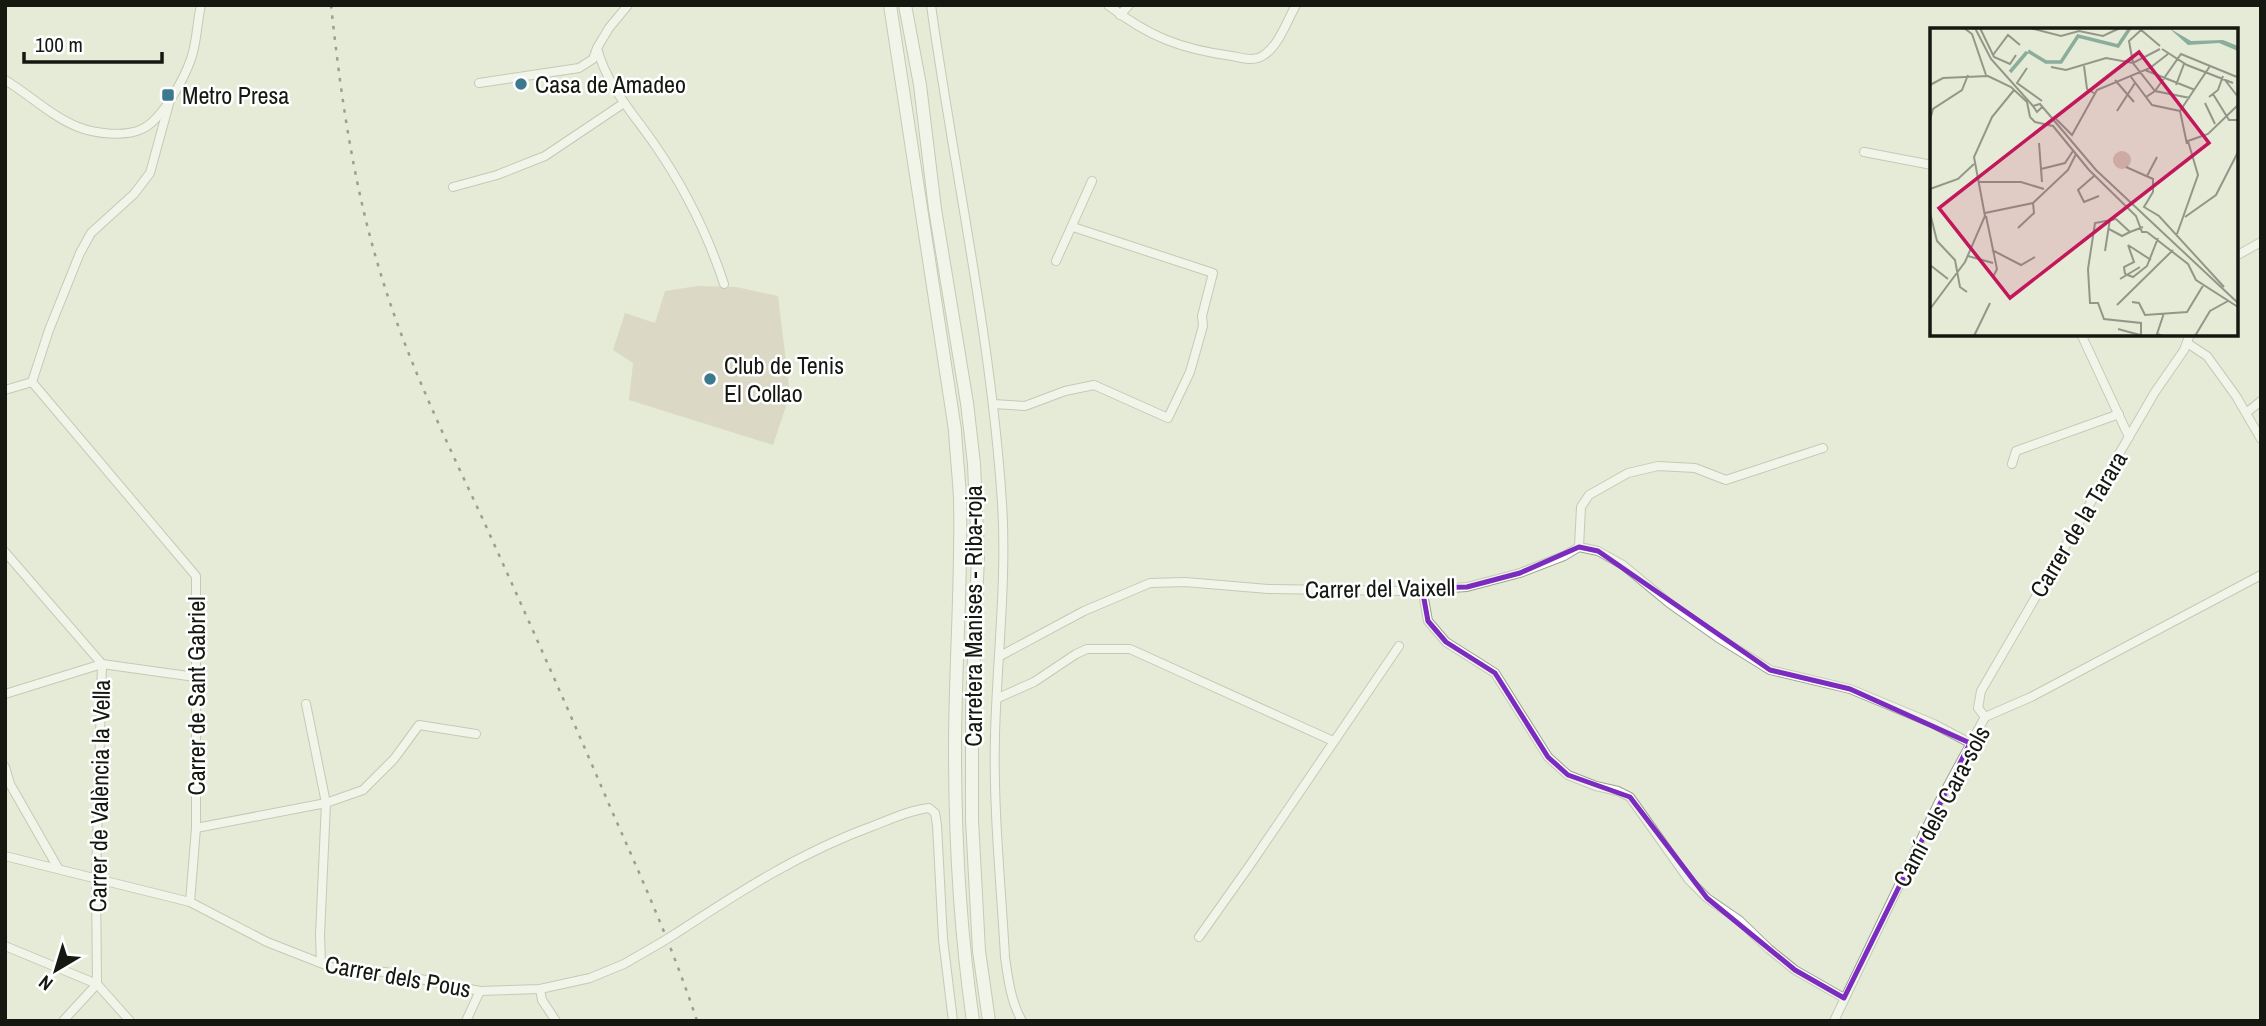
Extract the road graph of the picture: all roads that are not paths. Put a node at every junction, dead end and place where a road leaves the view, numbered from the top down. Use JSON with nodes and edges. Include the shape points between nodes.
{"nodes":[{"id":1,"x":201,"y":5,"type":"edge"},
{"id":2,"x":628,"y":5,"type":"edge"},
{"id":3,"x":890,"y":5,"type":"edge"},
{"id":4,"x":905,"y":5,"type":"edge"},
{"id":5,"x":931,"y":5,"type":"edge"},
{"id":6,"x":1108,"y":5,"type":"edge"},
{"id":7,"x":1129,"y":5,"type":"edge"},
{"id":8,"x":1296,"y":5,"type":"edge"},
{"id":9,"x":1120,"y":15,"type":"junction"},
{"id":10,"x":597,"y":48,"type":"junction"},
{"id":11,"x":5,"y":80,"type":"edge"},
{"id":12,"x":479,"y":83,"type":"dead end"},
{"id":13,"x":170,"y":100,"type":"junction"},
{"id":14,"x":624,"y":103,"type":"junction"},
{"id":15,"x":1864,"y":152,"type":"dead end"},
{"id":16,"x":1930,"y":165,"type":"edge"},
{"id":17,"x":1092,"y":181,"type":"dead end"},
{"id":18,"x":453,"y":187,"type":"dead end"},
{"id":19,"x":1073,"y":227,"type":"junction"},
{"id":20,"x":2261,"y":242,"type":"edge"},
{"id":21,"x":2238,"y":255,"type":"edge"},
{"id":22,"x":1056,"y":261,"type":"dead end"},
{"id":23,"x":724,"y":284,"type":"dead end"},
{"id":24,"x":2082,"y":336,"type":"edge"},
{"id":25,"x":2189,"y":338,"type":"edge"},
{"id":26,"x":32,"y":382,"type":"junction"},
{"id":27,"x":5,"y":390,"type":"edge"},
{"id":28,"x":2261,"y":401,"type":"edge"},
{"id":29,"x":993,"y":404,"type":"junction"},
{"id":30,"x":2246,"y":413,"type":"junction"},
{"id":31,"x":2119,"y":414,"type":"junction"},
{"id":32,"x":2130,"y":437,"type":"junction"},
{"id":33,"x":2261,"y":439,"type":"edge"},
{"id":34,"x":1823,"y":448,"type":"dead end"},
{"id":35,"x":2012,"y":464,"type":"dead end"},
{"id":36,"x":1579,"y":547,"type":"junction"},
{"id":37,"x":5,"y":552,"type":"edge"},
{"id":38,"x":2261,"y":575,"type":"edge"},
{"id":39,"x":1422,"y":589,"type":"junction"},
{"id":40,"x":1399,"y":646,"type":"dead end"},
{"id":41,"x":1000,"y":656,"type":"junction"},
{"id":42,"x":102,"y":664,"type":"junction"},
{"id":43,"x":195,"y":677,"type":"junction"},
{"id":44,"x":5,"y":694,"type":"edge"},
{"id":45,"x":998,"y":698,"type":"junction"},
{"id":46,"x":306,"y":704,"type":"dead end"},
{"id":47,"x":1985,"y":718,"type":"junction"},
{"id":48,"x":476,"y":734,"type":"dead end"},
{"id":49,"x":1333,"y":741,"type":"junction"},
{"id":50,"x":1970,"y":743,"type":"junction"},
{"id":51,"x":5,"y":767,"type":"edge"},
{"id":52,"x":326,"y":803,"type":"junction"},
{"id":53,"x":196,"y":828,"type":"junction"},
{"id":54,"x":5,"y":856,"type":"edge"},
{"id":55,"x":58,"y":868,"type":"junction"},
{"id":56,"x":96,"y":879,"type":"junction"},
{"id":57,"x":190,"y":902,"type":"junction"},
{"id":58,"x":1199,"y":937,"type":"dead end"},
{"id":59,"x":5,"y":946,"type":"edge"},
{"id":60,"x":321,"y":963,"type":"junction"},
{"id":61,"x":97,"y":984,"type":"junction"},
{"id":62,"x":540,"y":989,"type":"junction"},
{"id":63,"x":480,"y":990,"type":"junction"},
{"id":64,"x":1844,"y":998,"type":"junction"},
{"id":65,"x":63,"y":1021,"type":"edge"},
{"id":66,"x":130,"y":1021,"type":"edge"},
{"id":67,"x":466,"y":1021,"type":"edge"},
{"id":68,"x":556,"y":1021,"type":"edge"},
{"id":69,"x":953,"y":1021,"type":"edge"},
{"id":70,"x":973,"y":1021,"type":"edge"},
{"id":71,"x":989,"y":1021,"type":"edge"},
{"id":72,"x":1021,"y":1021,"type":"edge"},
{"id":73,"x":1834,"y":1021,"type":"edge"}],
"edges":[{"from":1,"to":13,"type":"street","via":[[192,57]]},
{"from":2,"to":10,"type":"street"},
{"from":3,"to":70,"type":"main road","name":"Carretera Manises - Riba-roja","via":[[955,429],[960,496],[955,815]]},
{"from":4,"to":71,"type":"main road","name":"Carretera Manises - Riba-roja","via":[[974,464],[978,555],[972,820],[979,951]]},
{"from":5,"to":29,"type":"street"},
{"from":6,"to":9,"type":"street"},
{"from":7,"to":9,"type":"street"},
{"from":8,"to":9,"type":"street","via":[[1273,48],[1252,60],[1172,44]]},
{"from":10,"to":12,"type":"street","via":[[593,59],[579,68]]},
{"from":10,"to":14,"type":"street"},
{"from":11,"to":13,"type":"street","via":[[72,124],[106,132],[143,129]]},
{"from":13,"to":26,"type":"street","via":[[150,173],[91,233]]},
{"from":14,"to":18,"type":"street","via":[[545,156]]},
{"from":14,"to":23,"type":"street","via":[[687,200],[712,246]]},
{"from":15,"to":16,"type":"street"},
{"from":17,"to":19,"type":"street"},
{"from":19,"to":22,"type":"street"},
{"from":19,"to":29,"type":"street","via":[[1213,273],[1183,391],[1168,418],[1094,385],[1025,406]]},
{"from":20,"to":21,"type":"street"},
{"from":24,"to":31,"type":"street"},
{"from":25,"to":30,"type":"street"},
{"from":25,"to":32,"type":"street","name":"Carrer de la Tarara"},
{"from":26,"to":27,"type":"street"},
{"from":26,"to":43,"type":"street","name":"Carrer de Sant Gabriel","via":[[196,576]]},
{"from":28,"to":30,"type":"street"},
{"from":29,"to":41,"type":"street","via":[[1003,536]]},
{"from":30,"to":33,"type":"street"},
{"from":31,"to":32,"type":"street"},
{"from":31,"to":35,"type":"street","via":[[2016,451]]},
{"from":32,"to":47,"type":"street","name":"Carrer de la Tarara","via":[[1981,691],[1978,708]]},
{"from":34,"to":36,"type":"street","via":[[1726,480],[1695,468],[1658,466],[1628,473],[1589,495],[1581,508]]},
{"from":36,"to":39,"type":"street","name":"Carrer del Vaixell","via":[[1520,573],[1467,587]]},
{"from":36,"to":50,"type":"street","via":[[1623,565],[1669,603],[1770,670],[1850,689]]},
{"from":37,"to":42,"type":"street","name":"Carrer de València la Vella"},
{"from":38,"to":47,"type":"street","name":"Camí dels Cara-sols"},
{"from":39,"to":41,"type":"street","name":"Carrer del Vaixell","via":[[1150,583],[1084,611]]},
{"from":39,"to":64,"type":"street","via":[[1428,621],[1446,642],[1494,673],[1548,757],[1568,775],[1630,797],[1707,898],[1795,970]]},
{"from":40,"to":49,"type":"street"},
{"from":41,"to":45,"type":"street"},
{"from":42,"to":43,"type":"street"},
{"from":42,"to":44,"type":"street"},
{"from":42,"to":56,"type":"street","name":"Carrer de València la Vella"},
{"from":43,"to":53,"type":"street","name":"Carrer de Sant Gabriel"},
{"from":45,"to":49,"type":"street","via":[[1087,649],[1130,649]]},
{"from":45,"to":72,"type":"street","via":[[996,762],[1005,957]]},
{"from":46,"to":52,"type":"street"},
{"from":47,"to":50,"type":"street","name":"Camí dels Cara-sols"},
{"from":48,"to":52,"type":"street","via":[[419,724],[394,759],[363,790]]},
{"from":49,"to":58,"type":"street"},
{"from":50,"to":64,"type":"street","name":"Camí dels Cara-sols"},
{"from":51,"to":55,"type":"street"},
{"from":52,"to":53,"type":"street"},
{"from":52,"to":60,"type":"street"},
{"from":53,"to":57,"type":"street","name":"Carrer de Sant Gabriel"},
{"from":54,"to":55,"type":"street","name":"Carrer dels Pous"},
{"from":55,"to":56,"type":"street","name":"Carrer dels Pous"},
{"from":56,"to":57,"type":"street","name":"Carrer dels Pous"},
{"from":56,"to":61,"type":"street","name":"Carrer de València la Vella"},
{"from":57,"to":60,"type":"street","name":"Carrer dels Pous","via":[[267,942]]},
{"from":59,"to":61,"type":"street"},
{"from":60,"to":63,"type":"street","name":"Carrer dels Pous"},
{"from":61,"to":65,"type":"street"},
{"from":61,"to":66,"type":"street"},
{"from":62,"to":63,"type":"street","name":"Carrer dels Pous"},
{"from":62,"to":68,"type":"street"},
{"from":62,"to":69,"type":"street","name":"Carrer dels Pous","bridge":true,"via":[[590,978],[624,964],[788,863],[849,835],[929,808],[937,825]]},
{"from":63,"to":67,"type":"street"},
{"from":64,"to":73,"type":"street","name":"Camí dels Cara-sols"}]}
